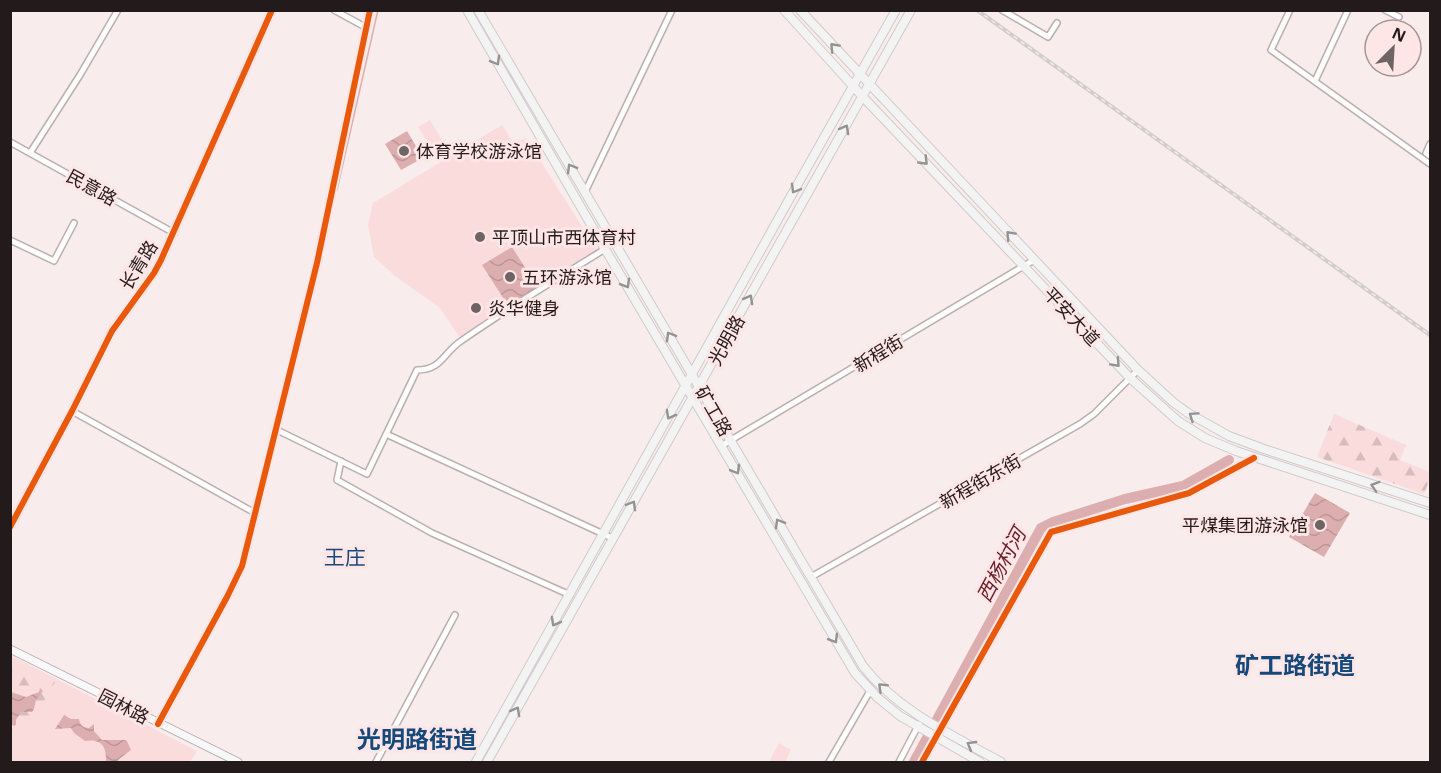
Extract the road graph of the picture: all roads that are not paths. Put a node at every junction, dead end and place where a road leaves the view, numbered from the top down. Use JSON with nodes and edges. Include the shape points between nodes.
{"nodes":[{"id":1,"x":118,"y":10,"type":"edge"},
{"id":2,"x":272,"y":10,"type":"edge"},
{"id":3,"x":334,"y":10,"type":"edge"},
{"id":4,"x":370,"y":10,"type":"edge"},
{"id":5,"x":467,"y":10,"type":"edge"},
{"id":6,"x":478,"y":10,"type":"edge"},
{"id":7,"x":672,"y":10,"type":"edge"},
{"id":8,"x":784,"y":10,"type":"edge"},
{"id":9,"x":800,"y":10,"type":"edge"},
{"id":10,"x":896,"y":10,"type":"edge"},
{"id":11,"x":911,"y":10,"type":"edge"},
{"id":12,"x":1002,"y":10,"type":"edge"},
{"id":13,"x":1290,"y":10,"type":"edge"},
{"id":14,"x":1348,"y":10,"type":"edge"},
{"id":15,"x":1385,"y":10,"type":"edge"},
{"id":16,"x":1399,"y":17,"type":"dead end"},
{"id":17,"x":1057,"y":23,"type":"dead end"},
{"id":18,"x":367,"y":28,"type":"junction"},
{"id":19,"x":860,"y":75,"type":"junction"},
{"id":20,"x":1315,"y":81,"type":"junction"},
{"id":21,"x":854,"y":86,"type":"junction"},
{"id":22,"x":869,"y":86,"type":"junction"},
{"id":23,"x":863,"y":97,"type":"junction"},
{"id":24,"x":10,"y":142,"type":"edge"},
{"id":25,"x":1431,"y":144,"type":"edge"},
{"id":26,"x":30,"y":153,"type":"junction"},
{"id":27,"x":1431,"y":156,"type":"edge"},
{"id":28,"x":1431,"y":164,"type":"edge"},
{"id":29,"x":585,"y":192,"type":"junction"},
{"id":30,"x":74,"y":223,"type":"dead end"},
{"id":31,"x":174,"y":233,"type":"junction"},
{"id":32,"x":10,"y":240,"type":"edge"},
{"id":33,"x":605,"y":249,"type":"junction"},
{"id":34,"x":1034,"y":260,"type":"junction"},
{"id":35,"x":1024,"y":266,"type":"junction"},
{"id":36,"x":1138,"y":370,"type":"junction"},
{"id":37,"x":692,"y":374,"type":"junction"},
{"id":38,"x":1130,"y":378,"type":"junction"},
{"id":39,"x":686,"y":386,"type":"junction"},
{"id":40,"x":700,"y":386,"type":"junction"},
{"id":41,"x":694,"y":398,"type":"junction"},
{"id":42,"x":72,"y":411,"type":"junction"},
{"id":43,"x":275,"y":429,"type":"junction"},
{"id":44,"x":386,"y":434,"type":"junction"},
{"id":45,"x":731,"y":440,"type":"junction"},
{"id":46,"x":721,"y":446,"type":"junction"},
{"id":47,"x":1254,"y":458,"type":"junction"},
{"id":48,"x":341,"y":461,"type":"junction"},
{"id":49,"x":1431,"y":504,"type":"edge"},
{"id":50,"x":255,"y":513,"type":"junction"},
{"id":51,"x":1431,"y":514,"type":"edge"},
{"id":52,"x":10,"y":527,"type":"edge"},
{"id":53,"x":603,"y":534,"type":"junction"},
{"id":54,"x":612,"y":538,"type":"junction"},
{"id":55,"x":811,"y":577,"type":"junction"},
{"id":56,"x":570,"y":595,"type":"junction"},
{"id":57,"x":455,"y":615,"type":"dead end"},
{"id":58,"x":10,"y":649,"type":"edge"},
{"id":59,"x":870,"y":691,"type":"junction"},
{"id":60,"x":926,"y":720,"type":"junction"},
{"id":61,"x":158,"y":724,"type":"junction"},
{"id":62,"x":941,"y":728,"type":"junction"},
{"id":63,"x":921,"y":729,"type":"junction"},
{"id":64,"x":936,"y":738,"type":"junction"},
{"id":65,"x":238,"y":762,"type":"edge"},
{"id":66,"x":376,"y":762,"type":"edge"},
{"id":67,"x":476,"y":762,"type":"edge"},
{"id":68,"x":487,"y":762,"type":"edge"},
{"id":69,"x":829,"y":762,"type":"edge"},
{"id":70,"x":899,"y":762,"type":"edge"},
{"id":71,"x":922,"y":762,"type":"edge"},
{"id":72,"x":980,"y":762,"type":"edge"},
{"id":73,"x":1001,"y":762,"type":"edge"}],
"edges":[{"from":1,"to":26,"type":"street"},
{"from":2,"to":31,"type":"street","name":"长青路"},
{"from":3,"to":18,"type":"street"},
{"from":4,"to":18,"type":"street"},
{"from":5,"to":33,"type":"main road","name":"矿工路","one_way":true},
{"from":29,"to":6,"type":"main road","name":"矿工路","one_way":true},
{"from":7,"to":29,"type":"street"},
{"from":8,"to":21,"type":"main road","name":"平安大道"},
{"from":19,"to":9,"type":"main road","name":"平安大道","one_way":true},
{"from":10,"to":19,"type":"main road","name":"光明路"},
{"from":11,"to":22,"type":"main road","name":"光明路"},
{"from":12,"to":17,"type":"street","via":[[1048,37]]},
{"from":13,"to":20,"type":"street","via":[[1271,50]]},
{"from":14,"to":20,"type":"street"},
{"from":15,"to":16,"type":"street"},
{"from":18,"to":43,"type":"street","via":[[317,263]]},
{"from":19,"to":21,"type":"main road","name":"光明路"},
{"from":19,"to":22,"type":"main road","name":"平安大道"},
{"from":20,"to":28,"type":"street"},
{"from":21,"to":23,"type":"main road","name":"平安大道"},
{"from":21,"to":37,"type":"main road","name":"光明路","one_way":true},
{"from":22,"to":23,"type":"main road","name":"光明路"},
{"from":34,"to":22,"type":"main road","name":"平安大道","one_way":true},
{"from":23,"to":35,"type":"main road","name":"平安大道","one_way":true},
{"from":40,"to":23,"type":"main road","name":"光明路","one_way":true},
{"from":24,"to":26,"type":"street","name":"民意路"},
{"from":25,"to":27,"type":"street","via":[[1426,153]]},
{"from":26,"to":31,"type":"street","name":"民意路"},
{"from":37,"to":29,"type":"main road","name":"矿工路","one_way":true},
{"from":30,"to":32,"type":"street","via":[[54,261]]},
{"from":31,"to":42,"type":"street","name":"长青路","via":[[154,273],[112,331]]},
{"from":33,"to":39,"type":"main road","name":"矿工路","one_way":true},
{"from":33,"to":44,"type":"street","via":[[459,342],[433,368],[417,370]]},
{"from":34,"to":35,"type":"street","name":"新程街"},
{"from":34,"to":36,"type":"main road","name":"平安大道"},
{"from":35,"to":38,"type":"main road","name":"平安大道","one_way":true},
{"from":35,"to":45,"type":"street","name":"新程街"},
{"from":36,"to":38,"type":"street","name":"新程街东街"},
{"from":49,"to":36,"type":"main road","name":"平安大道","one_way":true,"via":[[1229,436],[1188,413]]},
{"from":37,"to":39,"type":"main road","name":"光明路"},
{"from":37,"to":40,"type":"main road","name":"矿工路"},
{"from":38,"to":47,"type":"main road","name":"平安大道","via":[[1192,430]]},
{"from":38,"to":55,"type":"street","name":"新程街东街","via":[[1080,424]]},
{"from":39,"to":41,"type":"main road","name":"矿工路"},
{"from":39,"to":53,"type":"main road","name":"光明路","one_way":true},
{"from":40,"to":41,"type":"main road","name":"光明路"},
{"from":40,"to":45,"type":"main road","name":"矿工路"},
{"from":41,"to":46,"type":"main road","name":"矿工路"},
{"from":54,"to":41,"type":"main road","name":"光明路","one_way":true},
{"from":42,"to":50,"type":"street"},
{"from":42,"to":52,"type":"street","name":"长青路"},
{"from":43,"to":48,"type":"street"},
{"from":43,"to":50,"type":"street"},
{"from":44,"to":48,"type":"street","via":[[367,474]]},
{"from":44,"to":53,"type":"street"},
{"from":45,"to":46,"type":"street","name":"新程街"},
{"from":55,"to":45,"type":"main road","name":"矿工路","one_way":true},
{"from":46,"to":59,"type":"main road","name":"矿工路","one_way":true,"via":[[845,657]]},
{"from":47,"to":51,"type":"main road","name":"平安大道"},
{"from":47,"to":62,"type":"street","via":[[1190,493],[1051,532]]},
{"from":48,"to":56,"type":"street","via":[[336,480],[432,534]]},
{"from":50,"to":61,"type":"street","via":[[238,575]]},
{"from":53,"to":54,"type":"street"},
{"from":53,"to":56,"type":"main road","name":"光明路"},
{"from":68,"to":54,"type":"main road","name":"光明路","one_way":true},
{"from":60,"to":55,"type":"main road","name":"矿工路","one_way":true,"via":[[896,700],[870,675]]},
{"from":56,"to":67,"type":"main road","name":"光明路","one_way":true},
{"from":57,"to":66,"type":"street"},
{"from":58,"to":61,"type":"street","name":"园林路"},
{"from":59,"to":63,"type":"main road","name":"矿工路"},
{"from":59,"to":69,"type":"street"},
{"from":60,"to":62,"type":"main road","name":"矿工路"},
{"from":60,"to":63,"type":"street"},
{"from":61,"to":65,"type":"street","name":"园林路"},
{"from":62,"to":64,"type":"street"},
{"from":73,"to":62,"type":"main road","name":"矿工路","one_way":true},
{"from":63,"to":64,"type":"main road","name":"矿工路"},
{"from":63,"to":70,"type":"street"},
{"from":64,"to":71,"type":"street"},
{"from":64,"to":72,"type":"main road","name":"矿工路"}]}
